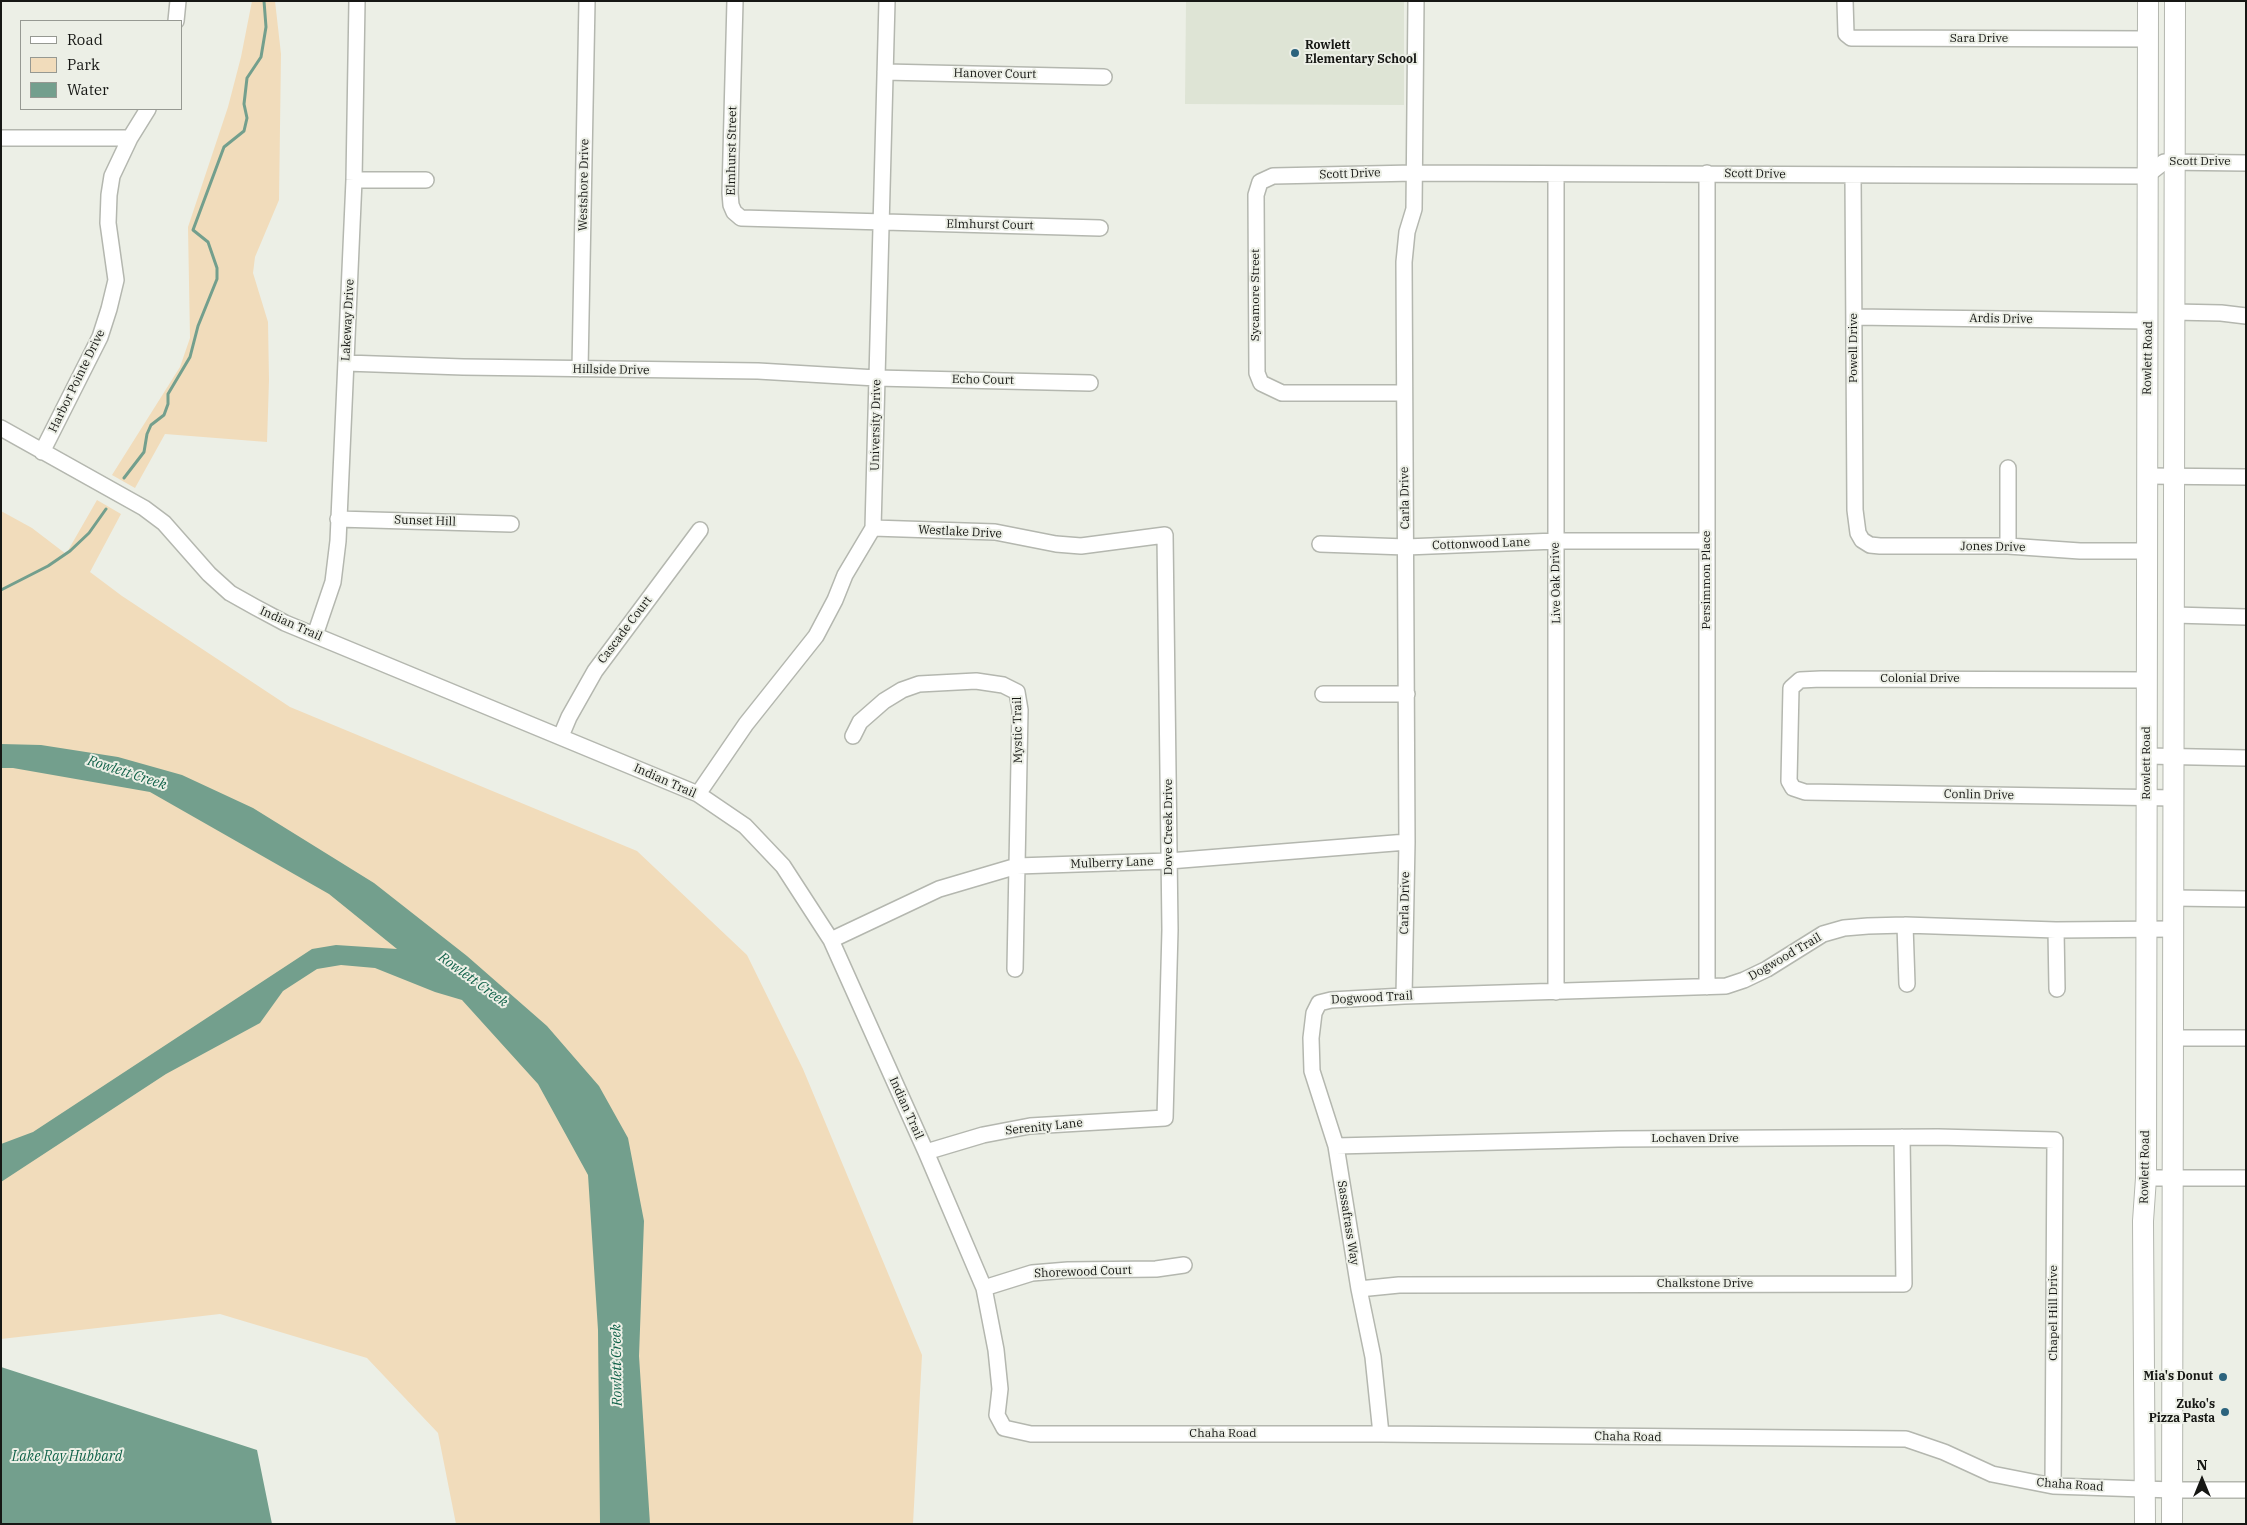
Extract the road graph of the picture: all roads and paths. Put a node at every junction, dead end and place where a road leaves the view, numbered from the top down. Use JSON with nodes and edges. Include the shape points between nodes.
{"nodes":[{"id":1,"x":178,"y":1,"type":"edge"},
{"id":2,"x":357,"y":1,"type":"edge"},
{"id":3,"x":587,"y":1,"type":"edge"},
{"id":4,"x":734,"y":1,"type":"edge"},
{"id":5,"x":887,"y":1,"type":"edge"},
{"id":6,"x":1416,"y":1,"type":"edge"},
{"id":7,"x":1844,"y":1,"type":"edge"},
{"id":8,"x":2148,"y":1,"type":"edge"},
{"id":9,"x":2175,"y":1,"type":"edge"},
{"id":10,"x":176,"y":20,"type":"edge"},
{"id":11,"x":2148,"y":39,"type":"junction"},
{"id":12,"x":885,"y":72,"type":"junction"},
{"id":13,"x":1104,"y":77,"type":"dead end"},
{"id":14,"x":147,"y":110,"type":"edge"},
{"id":15,"x":1,"y":138,"type":"edge"},
{"id":16,"x":130,"y":138,"type":"junction"},
{"id":17,"x":2174,"y":161,"type":"junction"},
{"id":18,"x":2246,"y":163,"type":"edge"},
{"id":19,"x":1414,"y":173,"type":"junction"},
{"id":20,"x":1708,"y":173,"type":"junction"},
{"id":21,"x":1556,"y":174,"type":"junction"},
{"id":22,"x":1853,"y":176,"type":"junction"},
{"id":23,"x":2146,"y":176,"type":"junction"},
{"id":24,"x":354,"y":180,"type":"junction"},
{"id":25,"x":426,"y":180,"type":"dead end"},
{"id":26,"x":1260,"y":182,"type":"joint"},
{"id":27,"x":881,"y":222,"type":"junction"},
{"id":28,"x":1100,"y":228,"type":"dead end"},
{"id":29,"x":2174,"y":312,"type":"junction"},
{"id":30,"x":2246,"y":316,"type":"edge"},
{"id":31,"x":1854,"y":317,"type":"junction"},
{"id":32,"x":2148,"y":321,"type":"junction"},
{"id":33,"x":346,"y":364,"type":"junction"},
{"id":34,"x":580,"y":369,"type":"junction"},
{"id":35,"x":876,"y":378,"type":"junction"},
{"id":36,"x":1090,"y":383,"type":"dead end"},
{"id":37,"x":1404,"y":393,"type":"junction"},
{"id":38,"x":1,"y":428,"type":"edge"},
{"id":39,"x":42,"y":452,"type":"junction"},
{"id":40,"x":2008,"y":468,"type":"dead end"},
{"id":41,"x":2146,"y":476,"type":"junction"},
{"id":42,"x":2174,"y":476,"type":"junction"},
{"id":43,"x":2246,"y":477,"type":"edge"},
{"id":44,"x":338,"y":519,"type":"junction"},
{"id":45,"x":1857,"y":520,"type":"joint"},
{"id":46,"x":512,"y":524,"type":"dead end"},
{"id":47,"x":873,"y":528,"type":"junction"},
{"id":48,"x":700,"y":530,"type":"dead end"},
{"id":49,"x":1165,"y":535,"type":"joint"},
{"id":50,"x":1556,"y":541,"type":"junction"},
{"id":51,"x":1706,"y":541,"type":"junction"},
{"id":52,"x":1320,"y":544,"type":"dead end"},
{"id":53,"x":2008,"y":546,"type":"junction"},
{"id":54,"x":1406,"y":547,"type":"junction"},
{"id":55,"x":2146,"y":551,"type":"junction"},
{"id":56,"x":2174,"y":615,"type":"junction"},
{"id":57,"x":2246,"y":617,"type":"edge"},
{"id":58,"x":315,"y":635,"type":"junction"},
{"id":59,"x":2146,"y":680,"type":"junction"},
{"id":60,"x":1323,"y":694,"type":"dead end"},
{"id":61,"x":1407,"y":694,"type":"junction"},
{"id":62,"x":561,"y":736,"type":"junction"},
{"id":63,"x":853,"y":736,"type":"dead end"},
{"id":64,"x":2146,"y":756,"type":"junction"},
{"id":65,"x":2173,"y":756,"type":"junction"},
{"id":66,"x":2246,"y":758,"type":"edge"},
{"id":67,"x":1789,"y":781,"type":"joint"},
{"id":68,"x":698,"y":794,"type":"junction"},
{"id":69,"x":2147,"y":798,"type":"junction"},
{"id":70,"x":2174,"y":798,"type":"junction"},
{"id":71,"x":1407,"y":842,"type":"junction"},
{"id":72,"x":1169,"y":861,"type":"junction"},
{"id":73,"x":1017,"y":866,"type":"junction"},
{"id":74,"x":2173,"y":898,"type":"junction"},
{"id":75,"x":2246,"y":899,"type":"edge"},
{"id":76,"x":1905,"y":925,"type":"junction"},
{"id":77,"x":2146,"y":929,"type":"junction"},
{"id":78,"x":2173,"y":929,"type":"junction"},
{"id":79,"x":2056,"y":930,"type":"junction"},
{"id":80,"x":831,"y":940,"type":"junction"},
{"id":81,"x":1015,"y":970,"type":"dead end"},
{"id":82,"x":1907,"y":984,"type":"dead end"},
{"id":83,"x":1707,"y":987,"type":"junction"},
{"id":84,"x":2057,"y":988,"type":"dead end"},
{"id":85,"x":1556,"y":992,"type":"junction"},
{"id":86,"x":1404,"y":996,"type":"junction"},
{"id":87,"x":1314,"y":1013,"type":"joint"},
{"id":88,"x":2174,"y":1038,"type":"junction"},
{"id":89,"x":2246,"y":1038,"type":"edge"},
{"id":90,"x":1165,"y":1118,"type":"joint"},
{"id":91,"x":1902,"y":1137,"type":"junction"},
{"id":92,"x":2055,"y":1140,"type":"joint"},
{"id":93,"x":1336,"y":1146,"type":"junction"},
{"id":94,"x":926,"y":1152,"type":"junction"},
{"id":95,"x":2146,"y":1178,"type":"junction"},
{"id":96,"x":2173,"y":1178,"type":"junction"},
{"id":97,"x":2246,"y":1178,"type":"edge"},
{"id":98,"x":2144,"y":1233,"type":"junction"},
{"id":99,"x":1184,"y":1265,"type":"dead end"},
{"id":100,"x":984,"y":1288,"type":"junction"},
{"id":101,"x":1359,"y":1289,"type":"junction"},
{"id":102,"x":2172,"y":1323,"type":"junction"},
{"id":103,"x":1004,"y":1428,"type":"joint"},
{"id":104,"x":1382,"y":1434,"type":"junction"},
{"id":105,"x":2053,"y":1486,"type":"junction"},
{"id":106,"x":2145,"y":1489,"type":"junction"},
{"id":107,"x":2173,"y":1490,"type":"junction"},
{"id":108,"x":2246,"y":1490,"type":"edge"},
{"id":109,"x":2145,"y":1524,"type":"edge"},
{"id":110,"x":2172,"y":1524,"type":"edge"}],
"edges":[{"from":1,"to":10,"type":"street"},
{"from":2,"to":24,"type":"street","name":"Lakeway Drive"},
{"from":3,"to":34,"type":"street","name":"Westshore Drive"},
{"from":4,"to":27,"type":"street","name":"Elmhurst Street","via":[[730,193],[734,212],[741,218]]},
{"from":5,"to":12,"type":"street","name":"University Drive"},
{"from":6,"to":19,"type":"street","name":"Carla Drive"},
{"from":7,"to":11,"type":"street","name":"Sara Drive","via":[[1846,34],[1851,38]]},
{"from":8,"to":11,"type":"main road","name":"Rowlett Road"},
{"from":9,"to":17,"type":"main road","name":"Rowlett Road"},
{"from":11,"to":23,"type":"main road","name":"Rowlett Road"},
{"from":12,"to":13,"type":"street","name":"Hanover Court"},
{"from":12,"to":27,"type":"street","name":"University Drive"},
{"from":14,"to":16,"type":"street","name":"Harbor Pointe Drive"},
{"from":15,"to":16,"type":"street"},
{"from":16,"to":39,"type":"street","name":"Harbor Pointe Drive","via":[[112,176],[108,195],[108,223],[116,280],[109,309],[100,337]]},
{"from":17,"to":18,"type":"street","name":"Scott Drive"},
{"from":17,"to":23,"type":"street","name":"Scott Drive","via":[[2164,162]]},
{"from":17,"to":29,"type":"main road","name":"Rowlett Road"},
{"from":19,"to":21,"type":"street","name":"Scott Drive"},
{"from":19,"to":26,"type":"street","name":"Scott Drive","via":[[1273,176]]},
{"from":19,"to":37,"type":"street","name":"Carla Drive","via":[[1414,209],[1407,232],[1404,262]]},
{"from":20,"to":21,"type":"street","name":"Scott Drive"},
{"from":20,"to":22,"type":"street","name":"Scott Drive"},
{"from":20,"to":51,"type":"street","name":"Persimmon Place"},
{"from":21,"to":50,"type":"street","name":"Live Oak Drive"},
{"from":22,"to":23,"type":"street","name":"Scott Drive"},
{"from":22,"to":31,"type":"street","name":"Powell Drive"},
{"from":23,"to":32,"type":"main road","name":"Rowlett Road"},
{"from":24,"to":25,"type":"street"},
{"from":24,"to":33,"type":"street","name":"Lakeway Drive"},
{"from":26,"to":37,"type":"street","name":"Sycamore Street","via":[[1256,194],[1257,373],[1261,383],[1282,393]]},
{"from":27,"to":28,"type":"street","name":"Elmhurst Court"},
{"from":27,"to":35,"type":"street","name":"University Drive"},
{"from":29,"to":30,"type":"street"},
{"from":29,"to":42,"type":"main road","name":"Rowlett Road"},
{"from":31,"to":32,"type":"street","name":"Ardis Drive"},
{"from":31,"to":45,"type":"street","name":"Powell Drive"},
{"from":32,"to":41,"type":"main road","name":"Rowlett Road"},
{"from":33,"to":34,"type":"street","name":"Hillside Drive"},
{"from":33,"to":44,"type":"street","name":"Lakeway Drive"},
{"from":34,"to":35,"type":"street","name":"Hillside Drive","via":[[758,371]]},
{"from":35,"to":36,"type":"street","name":"Echo Court"},
{"from":35,"to":47,"type":"street","name":"University Drive"},
{"from":37,"to":54,"type":"street","name":"Carla Drive"},
{"from":38,"to":39,"type":"street","name":"Indian Trail"},
{"from":39,"to":58,"type":"street","name":"Indian Trail","via":[[144,508],[164,523],[209,574],[230,592],[285,623]]},
{"from":40,"to":53,"type":"street"},
{"from":41,"to":42,"type":"street"},
{"from":41,"to":55,"type":"main road","name":"Rowlett Road"},
{"from":42,"to":43,"type":"street"},
{"from":42,"to":56,"type":"main road","name":"Rowlett Road"},
{"from":44,"to":46,"type":"street","name":"Sunset Hill"},
{"from":44,"to":58,"type":"street","name":"Lakeway Drive","via":[[332,582]]},
{"from":45,"to":53,"type":"street","name":"Jones Drive","via":[[1858,534],[1870,545]]},
{"from":47,"to":49,"type":"street","name":"Westlake Drive","via":[[995,532],[1080,546]]},
{"from":47,"to":68,"type":"street","via":[[844,574],[816,636],[746,724]]},
{"from":48,"to":62,"type":"street","name":"Cascade Court","via":[[595,670]]},
{"from":49,"to":72,"type":"street","name":"Dove Creek Drive"},
{"from":50,"to":51,"type":"street","name":"Cottonwood Lane"},
{"from":50,"to":54,"type":"street","name":"Cottonwood Lane"},
{"from":50,"to":85,"type":"street","name":"Live Oak Drive"},
{"from":51,"to":83,"type":"street","name":"Persimmon Place"},
{"from":52,"to":54,"type":"street","name":"Cottonwood Lane"},
{"from":53,"to":55,"type":"street","name":"Jones Drive"},
{"from":54,"to":61,"type":"street","name":"Carla Drive"},
{"from":55,"to":59,"type":"main road","name":"Rowlett Road"},
{"from":56,"to":57,"type":"street"},
{"from":56,"to":65,"type":"main road","name":"Rowlett Road"},
{"from":58,"to":62,"type":"street","name":"Indian Trail"},
{"from":59,"to":64,"type":"main road","name":"Rowlett Road"},
{"from":59,"to":67,"type":"street","name":"Colonial Drive","via":[[1800,680],[1791,688]]},
{"from":60,"to":61,"type":"street"},
{"from":61,"to":71,"type":"street","name":"Carla Drive"},
{"from":62,"to":68,"type":"street","name":"Indian Trail"},
{"from":63,"to":73,"type":"street","name":"Mystic Trail","via":[[860,722],[884,701],[919,684],[976,681],[1003,685],[1017,692],[1020,710]]},
{"from":64,"to":65,"type":"street"},
{"from":64,"to":69,"type":"main road","name":"Rowlett Road"},
{"from":65,"to":66,"type":"street"},
{"from":65,"to":70,"type":"main road","name":"Rowlett Road"},
{"from":67,"to":69,"type":"street","name":"Conlin Drive","via":[[1794,788],[1805,792]]},
{"from":68,"to":80,"type":"street","name":"Indian Trail","via":[[745,826],[783,866]]},
{"from":69,"to":70,"type":"street","name":"Conlin Drive"},
{"from":69,"to":77,"type":"main road","name":"Rowlett Road"},
{"from":70,"to":74,"type":"main road","name":"Rowlett Road"},
{"from":71,"to":72,"type":"street","name":"Mulberry Lane"},
{"from":71,"to":86,"type":"street","name":"Carla Drive"},
{"from":72,"to":73,"type":"street","name":"Mulberry Lane"},
{"from":72,"to":90,"type":"street","name":"Dove Creek Drive"},
{"from":73,"to":80,"type":"street","name":"Mulberry Lane","via":[[939,888]]},
{"from":73,"to":81,"type":"street"},
{"from":74,"to":75,"type":"street"},
{"from":74,"to":78,"type":"main road","name":"Rowlett Road"},
{"from":76,"to":79,"type":"street","name":"Dogwood Trail"},
{"from":76,"to":82,"type":"street"},
{"from":76,"to":83,"type":"street","name":"Dogwood Trail","via":[[1844,928],[1823,934],[1744,980],[1726,986]]},
{"from":77,"to":78,"type":"street","name":"Dogwood Trail"},
{"from":77,"to":79,"type":"street","name":"Dogwood Trail"},
{"from":77,"to":95,"type":"main road","name":"Rowlett Road"},
{"from":78,"to":88,"type":"main road","name":"Rowlett Road"},
{"from":79,"to":84,"type":"street"},
{"from":80,"to":94,"type":"street","name":"Indian Trail"},
{"from":83,"to":85,"type":"street","name":"Dogwood Trail"},
{"from":85,"to":86,"type":"street","name":"Dogwood Trail"},
{"from":86,"to":87,"type":"street","name":"Dogwood Trail","via":[[1319,1002]]},
{"from":87,"to":93,"type":"street","name":"Sassafrass Way","via":[[1312,1071]]},
{"from":88,"to":89,"type":"street"},
{"from":88,"to":96,"type":"main road","name":"Rowlett Road"},
{"from":90,"to":94,"type":"street","name":"Serenity Lane","via":[[1030,1126],[983,1135]]},
{"from":91,"to":92,"type":"street","name":"Lochaven Drive"},
{"from":91,"to":93,"type":"street","name":"Lochaven Drive","via":[[1618,1139]]},
{"from":91,"to":101,"type":"street","name":"Chalkstone Drive","via":[[1904,1284],[1399,1285]]},
{"from":92,"to":105,"type":"street","name":"Chapel Hill Drive"},
{"from":93,"to":101,"type":"street","name":"Sassafrass Way"},
{"from":94,"to":100,"type":"street","name":"Indian Trail"},
{"from":95,"to":96,"type":"street"},
{"from":95,"to":98,"type":"main road","name":"Rowlett Road"},
{"from":96,"to":97,"type":"street"},
{"from":96,"to":102,"type":"main road","name":"Rowlett Road"},
{"from":98,"to":102,"type":"main road","via":[[2154,1247],[2154,1314]]},
{"from":98,"to":106,"type":"main road","name":"Rowlett Road"},
{"from":99,"to":100,"type":"street","name":"Shorewood Court","via":[[1156,1269],[1032,1273]]},
{"from":100,"to":103,"type":"street","name":"Indian Trail","via":[[1000,1389],[997,1415]]},
{"from":101,"to":104,"type":"street","name":"Sassafrass Way","via":[[1373,1358]]},
{"from":102,"to":107,"type":"main road","name":"Rowlett Road"},
{"from":103,"to":104,"type":"street","name":"Chaha Road","via":[[1031,1434]]},
{"from":104,"to":105,"type":"street","name":"Chaha Road","via":[[1906,1439],[1992,1474]]},
{"from":105,"to":106,"type":"street","name":"Chaha Road"},
{"from":106,"to":107,"type":"street","name":"Chaha Road"},
{"from":106,"to":109,"type":"main road","name":"Rowlett Road"},
{"from":107,"to":108,"type":"street","name":"Chaha Road"},
{"from":107,"to":110,"type":"main road","name":"Rowlett Road"}]}
